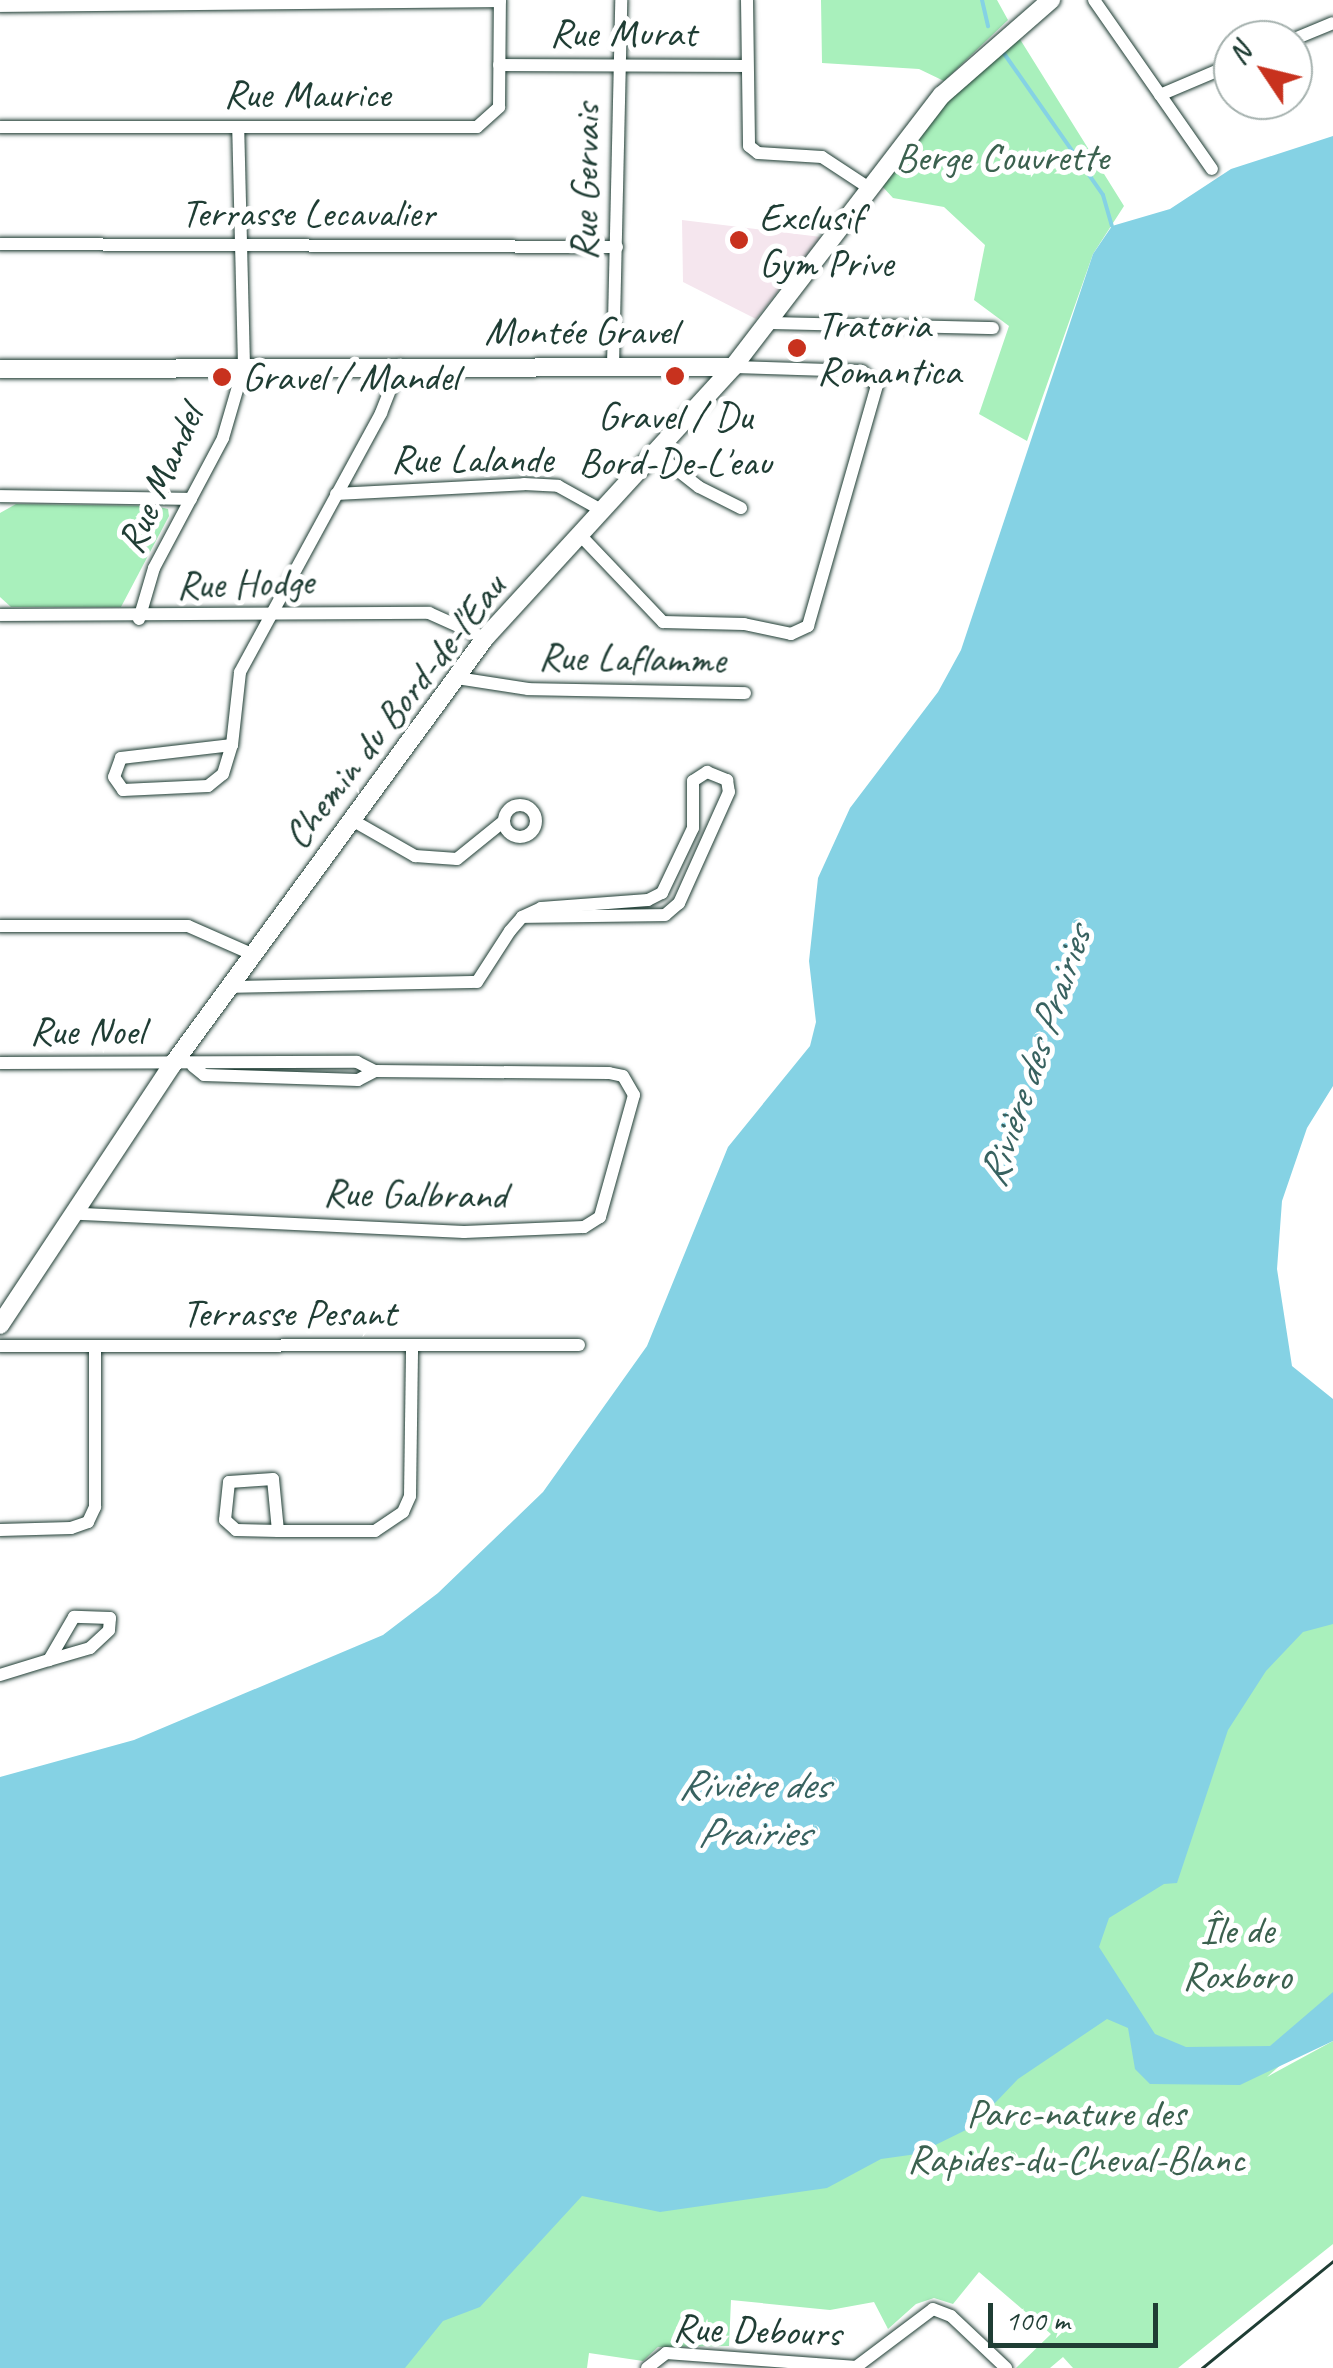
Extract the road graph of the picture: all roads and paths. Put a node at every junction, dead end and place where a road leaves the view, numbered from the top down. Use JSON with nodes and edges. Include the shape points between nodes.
{"nodes":[{"id":1,"x":500,"y":0,"type":"edge"},
{"id":2,"x":621,"y":0,"type":"edge"},
{"id":3,"x":747,"y":0,"type":"edge"},
{"id":4,"x":1051,"y":0,"type":"edge"},
{"id":5,"x":1094,"y":0,"type":"edge"},
{"id":6,"x":257,"y":2,"type":"edge"},
{"id":7,"x":0,"y":6,"type":"edge"},
{"id":8,"x":500,"y":65,"type":"junction"},
{"id":9,"x":620,"y":65,"type":"junction"},
{"id":10,"x":746,"y":66,"type":"junction"},
{"id":11,"x":1213,"y":72,"type":"edge"},
{"id":12,"x":1160,"y":94,"type":"junction"},
{"id":13,"x":0,"y":127,"type":"edge"},
{"id":14,"x":238,"y":127,"type":"junction"},
{"id":15,"x":1212,"y":169,"type":"dead end"},
{"id":16,"x":869,"y":188,"type":"junction"},
{"id":17,"x":0,"y":244,"type":"edge"},
{"id":18,"x":243,"y":248,"type":"junction"},
{"id":19,"x":617,"y":248,"type":"junction"},
{"id":20,"x":766,"y":323,"type":"junction"},
{"id":21,"x":994,"y":328,"type":"dead end"},
{"id":22,"x":400,"y":365,"type":"junction"},
{"id":23,"x":244,"y":366,"type":"junction"},
{"id":24,"x":614,"y":366,"type":"junction"},
{"id":25,"x":733,"y":367,"type":"junction"},
{"id":26,"x":0,"y":370,"type":"edge"},
{"id":27,"x":657,"y":454,"type":"junction"},
{"id":28,"x":336,"y":494,"type":"junction"},
{"id":29,"x":0,"y":496,"type":"edge"},
{"id":30,"x":191,"y":500,"type":"junction"},
{"id":31,"x":741,"y":508,"type":"dead end"},
{"id":32,"x":602,"y":511,"type":"junction"},
{"id":33,"x":581,"y":536,"type":"junction"},
{"id":34,"x":275,"y":613,"type":"junction"},
{"id":35,"x":0,"y":616,"type":"edge"},
{"id":36,"x":139,"y":619,"type":"junction"},
{"id":37,"x":486,"y":638,"type":"junction"},
{"id":38,"x":457,"y":678,"type":"junction"},
{"id":39,"x":746,"y":693,"type":"dead end"},
{"id":40,"x":232,"y":745,"type":"junction"},
{"id":41,"x":352,"y":820,"type":"junction"},
{"id":42,"x":504,"y":821,"type":"dead end"},
{"id":43,"x":662,"y":893,"type":"junction"},
{"id":44,"x":674,"y":908,"type":"junction"},
{"id":45,"x":522,"y":917,"type":"junction"},
{"id":46,"x":0,"y":926,"type":"edge"},
{"id":47,"x":254,"y":955,"type":"junction"},
{"id":48,"x":230,"y":987,"type":"junction"},
{"id":49,"x":0,"y":1063,"type":"edge"},
{"id":50,"x":172,"y":1064,"type":"junction"},
{"id":51,"x":624,"y":1076,"type":"joint"},
{"id":52,"x":76,"y":1214,"type":"junction"},
{"id":53,"x":0,"y":1325,"type":"edge"},
{"id":54,"x":579,"y":1344,"type":"dead end"},
{"id":55,"x":412,"y":1345,"type":"junction"},
{"id":56,"x":0,"y":1346,"type":"edge"},
{"id":57,"x":94,"y":1346,"type":"junction"},
{"id":58,"x":0,"y":1530,"type":"edge"},
{"id":59,"x":278,"y":1531,"type":"junction"},
{"id":60,"x":49,"y":1660,"type":"junction"},
{"id":61,"x":0,"y":1675,"type":"edge"},
{"id":62,"x":647,"y":2368,"type":"edge"},
{"id":63,"x":1006,"y":2368,"type":"edge"}],
"edges":[{"from":1,"to":6,"type":"street"},
{"from":1,"to":8,"type":"street","name":"Rue Maurice"},
{"from":2,"to":9,"type":"street","name":"Rue Gervais"},
{"from":3,"to":10,"type":"street"},
{"from":4,"to":16,"type":"street","name":"Chemin du Bord-de-l'Eau","via":[[977,58]]},
{"from":5,"to":12,"type":"street"},
{"from":6,"to":7,"type":"street"},
{"from":8,"to":9,"type":"street","name":"Rue Murat"},
{"from":8,"to":14,"type":"street","name":"Rue Maurice","via":[[499,108],[476,127]]},
{"from":9,"to":10,"type":"street","name":"Rue Murat"},
{"from":9,"to":19,"type":"street","name":"Rue Gervais"},
{"from":10,"to":16,"type":"street","via":[[748,146],[822,156]]},
{"from":11,"to":12,"type":"street"},
{"from":12,"to":15,"type":"street"},
{"from":13,"to":14,"type":"street","name":"Rue Maurice"},
{"from":14,"to":18,"type":"street","name":"Rue Mandel"},
{"from":16,"to":20,"type":"street","name":"Chemin du Bord-de-l'Eau"},
{"from":17,"to":18,"type":"street","name":"Terrasse Lecavalier"},
{"from":18,"to":19,"type":"street","name":"Terrasse Lecavalier"},
{"from":18,"to":23,"type":"street","name":"Rue Mandel"},
{"from":19,"to":24,"type":"street","name":"Rue Gervais"},
{"from":20,"to":21,"type":"street"},
{"from":20,"to":25,"type":"street","name":"Chemin du Bord-de-l'Eau"},
{"from":22,"to":23,"type":"street","name":"Montée Gravel"},
{"from":22,"to":24,"type":"street","name":"Montée Gravel"},
{"from":22,"to":28,"type":"street"},
{"from":23,"to":26,"type":"street","name":"Montée Gravel"},
{"from":23,"to":30,"type":"street","name":"Rue Mandel","via":[[223,438]]},
{"from":24,"to":25,"type":"street","name":"Montée Gravel"},
{"from":25,"to":27,"type":"street","name":"Chemin du Bord-de-l'Eau"},
{"from":25,"to":33,"type":"street","name":"Montée Gravel","via":[[862,370],[877,386],[808,626],[801,632],[663,622]]},
{"from":27,"to":31,"type":"street","via":[[699,488]]},
{"from":27,"to":32,"type":"street","name":"Chemin du Bord-de-l'Eau"},
{"from":28,"to":32,"type":"street","name":"Rue Lalande","via":[[558,486]]},
{"from":28,"to":34,"type":"street"},
{"from":29,"to":30,"type":"street"},
{"from":30,"to":36,"type":"street","name":"Rue Mandel","via":[[154,568]]},
{"from":32,"to":33,"type":"street","name":"Chemin du Bord-de-l'Eau"},
{"from":33,"to":37,"type":"street","name":"Chemin du Bord-de-l'Eau"},
{"from":34,"to":36,"type":"street","name":"Rue Hodge"},
{"from":34,"to":37,"type":"street","name":"Rue Hodge","via":[[428,613],[453,618]]},
{"from":34,"to":40,"type":"street","via":[[240,672]]},
{"from":35,"to":36,"type":"street","name":"Rue Hodge"},
{"from":37,"to":38,"type":"street","name":"Chemin du Bord-de-l'Eau"},
{"from":38,"to":39,"type":"street","name":"Rue Laflamme","via":[[528,689]]},
{"from":38,"to":41,"type":"street","name":"Chemin du Bord-de-l'Eau"},
{"from":40,"to":40,"type":"street","via":[[223,774],[208,786],[123,790],[114,777],[121,758]]},
{"from":41,"to":42,"type":"street","via":[[415,856],[457,859]]},
{"from":41,"to":47,"type":"street","name":"Chemin du Bord-de-l'Eau"},
{"from":43,"to":44,"type":"street"},
{"from":43,"to":44,"type":"street","via":[[692,828],[693,782],[718,774],[729,792]]},
{"from":43,"to":45,"type":"street","via":[[648,900],[541,908]]},
{"from":44,"to":45,"type":"street","via":[[665,914]]},
{"from":45,"to":48,"type":"street","via":[[485,973],[465,986]]},
{"from":46,"to":47,"type":"street","via":[[188,926]]},
{"from":47,"to":48,"type":"street","name":"Chemin du Bord-de-l'Eau"},
{"from":48,"to":50,"type":"street","name":"Chemin du Bord-de-l'Eau"},
{"from":49,"to":50,"type":"street","name":"Rue Noel"},
{"from":50,"to":51,"type":"street","name":"Rue Noel","via":[[357,1062],[375,1071]]},
{"from":50,"to":52,"type":"street","name":"Chemin du Bord-de-l'Eau"},
{"from":51,"to":52,"type":"street","name":"Rue Galbrand","via":[[634,1095],[600,1217],[584,1227],[464,1232]]},
{"from":52,"to":53,"type":"street","name":"Chemin du Bord-de-l'Eau"},
{"from":54,"to":55,"type":"street","name":"Terrasse Pesant"},
{"from":55,"to":57,"type":"street","name":"Terrasse Pesant"},
{"from":55,"to":59,"type":"street","via":[[410,1496],[403,1512],[375,1531]]},
{"from":56,"to":57,"type":"street","name":"Terrasse Pesant"},
{"from":57,"to":58,"type":"street","via":[[94,1508],[88,1522]]},
{"from":59,"to":59,"type":"street","via":[[229,1528],[229,1482],[273,1480]]},
{"from":60,"to":60,"type":"street","via":[[90,1648],[109,1630],[110,1618],[74,1616]]},
{"from":60,"to":61,"type":"street"},
{"from":62,"to":63,"type":"street","name":"Rue Debours","via":[[666,2353],[856,2367],[933,2309],[950,2316]]}]}
